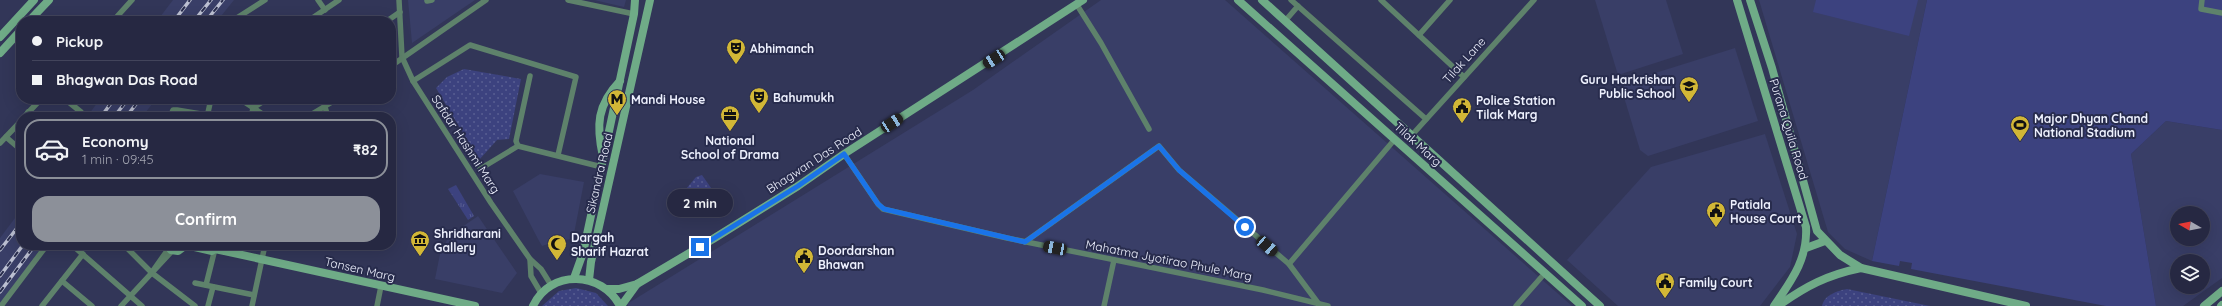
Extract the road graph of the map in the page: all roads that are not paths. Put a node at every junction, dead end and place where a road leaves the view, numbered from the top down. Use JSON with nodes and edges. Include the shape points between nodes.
{"nodes":[{"id":1,"x":34,"y":0,"type":"edge"},
{"id":2,"x":49,"y":0,"type":"edge"},
{"id":3,"x":132,"y":0,"type":"edge"},
{"id":4,"x":265,"y":0,"type":"edge"},
{"id":5,"x":318,"y":0,"type":"edge"},
{"id":6,"x":339,"y":0,"type":"edge"},
{"id":7,"x":399,"y":0,"type":"edge"},
{"id":8,"x":486,"y":0,"type":"edge"},
{"id":9,"x":568,"y":0,"type":"edge"},
{"id":10,"x":635,"y":0,"type":"edge"},
{"id":11,"x":650,"y":0,"type":"edge"},
{"id":12,"x":1238,"y":0,"type":"edge"},
{"id":13,"x":1262,"y":0,"type":"edge"},
{"id":14,"x":1291,"y":0,"type":"edge"},
{"id":15,"x":1450,"y":0,"type":"edge"},
{"id":16,"x":1534,"y":0,"type":"edge"},
{"id":17,"x":1737,"y":0,"type":"edge"},
{"id":18,"x":1750,"y":0,"type":"edge"},
{"id":19,"x":2202,"y":0,"type":"edge"},
{"id":20,"x":1384,"y":1,"type":"edge"},
{"id":21,"x":1080,"y":2,"type":"edge"},
{"id":22,"x":1298,"y":6,"type":"junction"},
{"id":23,"x":325,"y":10,"type":"junction"},
{"id":24,"x":400,"y":12,"type":"junction"},
{"id":25,"x":2222,"y":13,"type":"edge"},
{"id":26,"x":634,"y":14,"type":"junction"},
{"id":27,"x":19,"y":16,"type":"edge"},
{"id":28,"x":34,"y":16,"type":"edge"},
{"id":29,"x":118,"y":16,"type":"edge"},
{"id":30,"x":240,"y":16,"type":"edge"},
{"id":31,"x":318,"y":16,"type":"edge"},
{"id":32,"x":394,"y":16,"type":"edge"},
{"id":33,"x":16,"y":20,"type":"edge"},
{"id":34,"x":1285,"y":21,"type":"junction"},
{"id":35,"x":16,"y":35,"type":"edge"},
{"id":36,"x":1419,"y":35,"type":"junction"},
{"id":37,"x":0,"y":37,"type":"edge"},
{"id":38,"x":0,"y":53,"type":"edge"},
{"id":39,"x":402,"y":57,"type":"junction"},
{"id":40,"x":396,"y":62,"type":"edge"},
{"id":41,"x":530,"y":76,"type":"dead end"},
{"id":42,"x":1464,"y":77,"type":"junction"},
{"id":43,"x":413,"y":81,"type":"junction"},
{"id":44,"x":36,"y":104,"type":"edge"},
{"id":45,"x":71,"y":104,"type":"edge"},
{"id":46,"x":247,"y":104,"type":"edge"},
{"id":47,"x":259,"y":104,"type":"edge"},
{"id":48,"x":329,"y":104,"type":"edge"},
{"id":49,"x":324,"y":107,"type":"junction"},
{"id":50,"x":253,"y":108,"type":"junction"},
{"id":51,"x":29,"y":112,"type":"edge"},
{"id":52,"x":81,"y":112,"type":"dead end"},
{"id":53,"x":172,"y":112,"type":"edge"},
{"id":54,"x":186,"y":112,"type":"edge"},
{"id":55,"x":252,"y":112,"type":"edge"},
{"id":56,"x":259,"y":112,"type":"edge"},
{"id":57,"x":316,"y":112,"type":"edge"},
{"id":58,"x":326,"y":112,"type":"edge"},
{"id":59,"x":1426,"y":119,"type":"junction"},
{"id":60,"x":16,"y":126,"type":"edge"},
{"id":61,"x":1149,"y":129,"type":"dead end"},
{"id":62,"x":1412,"y":134,"type":"junction"},
{"id":63,"x":6,"y":137,"type":"junction"},
{"id":64,"x":1394,"y":139,"type":"junction"},
{"id":65,"x":0,"y":143,"type":"edge"},
{"id":66,"x":16,"y":146,"type":"edge"},
{"id":67,"x":518,"y":146,"type":"junction"},
{"id":68,"x":844,"y":154,"type":"junction"},
{"id":69,"x":558,"y":155,"type":"junction"},
{"id":70,"x":603,"y":163,"type":"junction"},
{"id":71,"x":480,"y":169,"type":"dead end"},
{"id":72,"x":1825,"y":241,"type":"junction"},
{"id":73,"x":1025,"y":242,"type":"junction"},
{"id":74,"x":1806,"y":248,"type":"junction"},
{"id":75,"x":43,"y":250,"type":"edge"},
{"id":76,"x":78,"y":250,"type":"edge"},
{"id":77,"x":129,"y":250,"type":"edge"},
{"id":78,"x":169,"y":250,"type":"edge"},
{"id":79,"x":214,"y":250,"type":"edge"},
{"id":80,"x":230,"y":250,"type":"edge"},
{"id":81,"x":264,"y":250,"type":"edge"},
{"id":82,"x":83,"y":254,"type":"junction"},
{"id":83,"x":263,"y":259,"type":"junction"},
{"id":84,"x":530,"y":259,"type":"junction"},
{"id":85,"x":1114,"y":260,"type":"junction"},
{"id":86,"x":1289,"y":264,"type":"junction"},
{"id":87,"x":1861,"y":268,"type":"junction"},
{"id":88,"x":152,"y":272,"type":"junction"},
{"id":89,"x":1545,"y":273,"type":"junction"},
{"id":90,"x":574,"y":278,"type":"junction"},
{"id":91,"x":589,"y":280,"type":"junction"},
{"id":92,"x":62,"y":281,"type":"junction"},
{"id":93,"x":195,"y":283,"type":"dead end"},
{"id":94,"x":637,"y":284,"type":"junction"},
{"id":95,"x":206,"y":285,"type":"junction"},
{"id":96,"x":213,"y":286,"type":"junction"},
{"id":97,"x":381,"y":286,"type":"junction"},
{"id":98,"x":551,"y":286,"type":"junction"},
{"id":99,"x":607,"y":289,"type":"junction"},
{"id":100,"x":2222,"y":291,"type":"edge"},
{"id":101,"x":541,"y":293,"type":"junction"},
{"id":102,"x":254,"y":295,"type":"junction"},
{"id":103,"x":130,"y":296,"type":"junction"},
{"id":104,"x":1318,"y":303,"type":"junction"},
{"id":105,"x":2002,"y":304,"type":"edge"},
{"id":106,"x":532,"y":305,"type":"edge"},
{"id":107,"x":1,"y":306,"type":"edge"},
{"id":108,"x":42,"y":306,"type":"edge"},
{"id":109,"x":92,"y":306,"type":"edge"},
{"id":110,"x":121,"y":306,"type":"edge"},
{"id":111,"x":142,"y":306,"type":"edge"},
{"id":112,"x":195,"y":306,"type":"edge"},
{"id":113,"x":208,"y":306,"type":"edge"},
{"id":114,"x":252,"y":306,"type":"edge"},
{"id":115,"x":377,"y":306,"type":"edge"},
{"id":116,"x":475,"y":306,"type":"edge"},
{"id":117,"x":620,"y":306,"type":"edge"},
{"id":118,"x":1104,"y":306,"type":"edge"},
{"id":119,"x":1328,"y":306,"type":"edge"},
{"id":120,"x":1516,"y":306,"type":"edge"},
{"id":121,"x":1582,"y":306,"type":"edge"},
{"id":122,"x":1600,"y":306,"type":"edge"},
{"id":123,"x":1774,"y":306,"type":"edge"},
{"id":124,"x":1778,"y":306,"type":"edge"},
{"id":125,"x":2026,"y":306,"type":"edge"},
{"id":126,"x":2204,"y":306,"type":"edge"}],
"edges":[{"from":1,"to":27,"type":"main road"},
{"from":2,"to":28,"type":"main road"},
{"from":3,"to":29,"type":"street"},
{"from":4,"to":30,"type":"street"},
{"from":5,"to":23,"type":"street"},
{"from":6,"to":23,"type":"street"},
{"from":7,"to":24,"type":"street","name":"Safdar Hashmi Marg"},
{"from":8,"to":39,"type":"street"},
{"from":9,"to":26,"type":"street"},
{"from":10,"to":26,"type":"main road","name":"Sikandra Road"},
{"from":11,"to":91,"type":"main road","name":"Sikandra Road"},
{"from":12,"to":64,"type":"main road","name":"Tilak Marg"},
{"from":13,"to":34,"type":"main road","name":"Tilak Marg"},
{"from":14,"to":22,"type":"street"},
{"from":15,"to":36,"type":"street"},
{"from":16,"to":42,"type":"street","name":"Tilak Lane"},
{"from":17,"to":74,"type":"main road","name":"Purana Quila Road","via":[[1806,227]]},
{"from":18,"to":72,"type":"main road","name":"Purana Quila Road","via":[[1772,68],[1817,231]]},
{"from":19,"to":25,"type":"street","via":[[2201,9]]},
{"from":20,"to":36,"type":"street"},
{"from":21,"to":61,"type":"street"},
{"from":21,"to":68,"type":"main road","name":"Bhagwan Das Road"},
{"from":22,"to":34,"type":"street"},
{"from":22,"to":59,"type":"street"},
{"from":23,"to":31,"type":"street"},
{"from":24,"to":32,"type":"street"},
{"from":24,"to":39,"type":"street","name":"Safdar Hashmi Marg"},
{"from":26,"to":70,"type":"main road","name":"Sikandra Road"},
{"from":33,"to":37,"type":"main road"},
{"from":34,"to":62,"type":"main road","name":"Tilak Marg"},
{"from":35,"to":38,"type":"main road"},
{"from":36,"to":42,"type":"street"},
{"from":39,"to":40,"type":"street"},
{"from":39,"to":43,"type":"street","name":"Safdar Hashmi Marg"},
{"from":41,"to":67,"type":"street","via":[[516,141]]},
{"from":42,"to":59,"type":"street","name":"Tilak Lane"},
{"from":43,"to":69,"type":"street","via":[[470,45],[576,77]]},
{"from":43,"to":84,"type":"street","name":"Safdar Hashmi Marg"},
{"from":44,"to":51,"type":"street"},
{"from":45,"to":52,"type":"street"},
{"from":46,"to":50,"type":"street"},
{"from":47,"to":50,"type":"street"},
{"from":48,"to":49,"type":"street"},
{"from":49,"to":57,"type":"street"},
{"from":49,"to":58,"type":"street"},
{"from":50,"to":55,"type":"street"},
{"from":50,"to":56,"type":"street"},
{"from":53,"to":54,"type":"street"},
{"from":59,"to":62,"type":"street","name":"Tilak Lane"},
{"from":60,"to":63,"type":"street"},
{"from":62,"to":122,"type":"main road","name":"Tilak Marg"},
{"from":63,"to":65,"type":"street"},
{"from":63,"to":66,"type":"street"},
{"from":64,"to":86,"type":"street"},
{"from":64,"to":89,"type":"main road","name":"Tilak Marg"},
{"from":67,"to":69,"type":"street"},
{"from":67,"to":71,"type":"street"},
{"from":68,"to":73,"type":"street","name":"Mahatma Jyotirao Phule Marg","via":[[884,209]]},
{"from":68,"to":94,"type":"main road","name":"Bhagwan Das Road","via":[[798,186]]},
{"from":69,"to":70,"type":"street"},
{"from":70,"to":90,"type":"main road","name":"Sikandra Road","via":[[581,260]]},
{"from":72,"to":74,"type":"main road"},
{"from":72,"to":87,"type":"main road","name":"Purana Quila Road","via":[[1840,255]]},
{"from":73,"to":85,"type":"street","name":"Mahatma Jyotirao Phule Marg"},
{"from":73,"to":86,"type":"street","via":[[1159,146],[1179,170]]},
{"from":74,"to":123,"type":"main road","name":"Purana Quila Road","via":[[1799,266]]},
{"from":75,"to":107,"type":"street"},
{"from":76,"to":82,"type":"street"},
{"from":77,"to":88,"type":"street"},
{"from":78,"to":88,"type":"street","via":[[157,270]]},
{"from":79,"to":95,"type":"street"},
{"from":80,"to":83,"type":"main road","name":"Tansen Marg"},
{"from":81,"to":83,"type":"street"},
{"from":82,"to":92,"type":"street"},
{"from":82,"to":103,"type":"street"},
{"from":83,"to":97,"type":"main road","name":"Tansen Marg"},
{"from":83,"to":102,"type":"street"},
{"from":84,"to":98,"type":"street","name":"Safdar Hashmi Marg","via":[[542,269]]},
{"from":84,"to":101,"type":"street","via":[[531,276]]},
{"from":85,"to":104,"type":"street","name":"Mahatma Jyotirao Phule Marg"},
{"from":85,"to":118,"type":"street"},
{"from":86,"to":104,"type":"street"},
{"from":87,"to":105,"type":"main road"},
{"from":87,"to":124,"type":"main road","via":[[1834,274],[1809,284]]},
{"from":88,"to":103,"type":"street"},
{"from":88,"to":112,"type":"street"},
{"from":89,"to":120,"type":"street"},
{"from":89,"to":121,"type":"main road","name":"Tilak Marg"},
{"from":90,"to":91,"type":"main road"},
{"from":90,"to":98,"type":"main road","via":[[562,280]]},
{"from":91,"to":99,"type":"main road"},
{"from":92,"to":108,"type":"street"},
{"from":92,"to":109,"type":"street"},
{"from":93,"to":95,"type":"street"},
{"from":94,"to":99,"type":"main road","name":"Bhagwan Das Road"},
{"from":94,"to":117,"type":"main road","name":"Bhagwan Das Road"},
{"from":95,"to":96,"type":"street"},
{"from":96,"to":102,"type":"street"},
{"from":96,"to":113,"type":"street"},
{"from":97,"to":115,"type":"street"},
{"from":97,"to":116,"type":"main road","name":"Tansen Marg"},
{"from":98,"to":101,"type":"main road"},
{"from":99,"to":117,"type":"main road"},
{"from":100,"to":126,"type":"main road"},
{"from":101,"to":106,"type":"main road"},
{"from":102,"to":114,"type":"street"},
{"from":103,"to":110,"type":"street"},
{"from":103,"to":111,"type":"street"},
{"from":104,"to":119,"type":"street","name":"Mahatma Jyotirao Phule Marg"},
{"from":105,"to":125,"type":"main road"}]}
